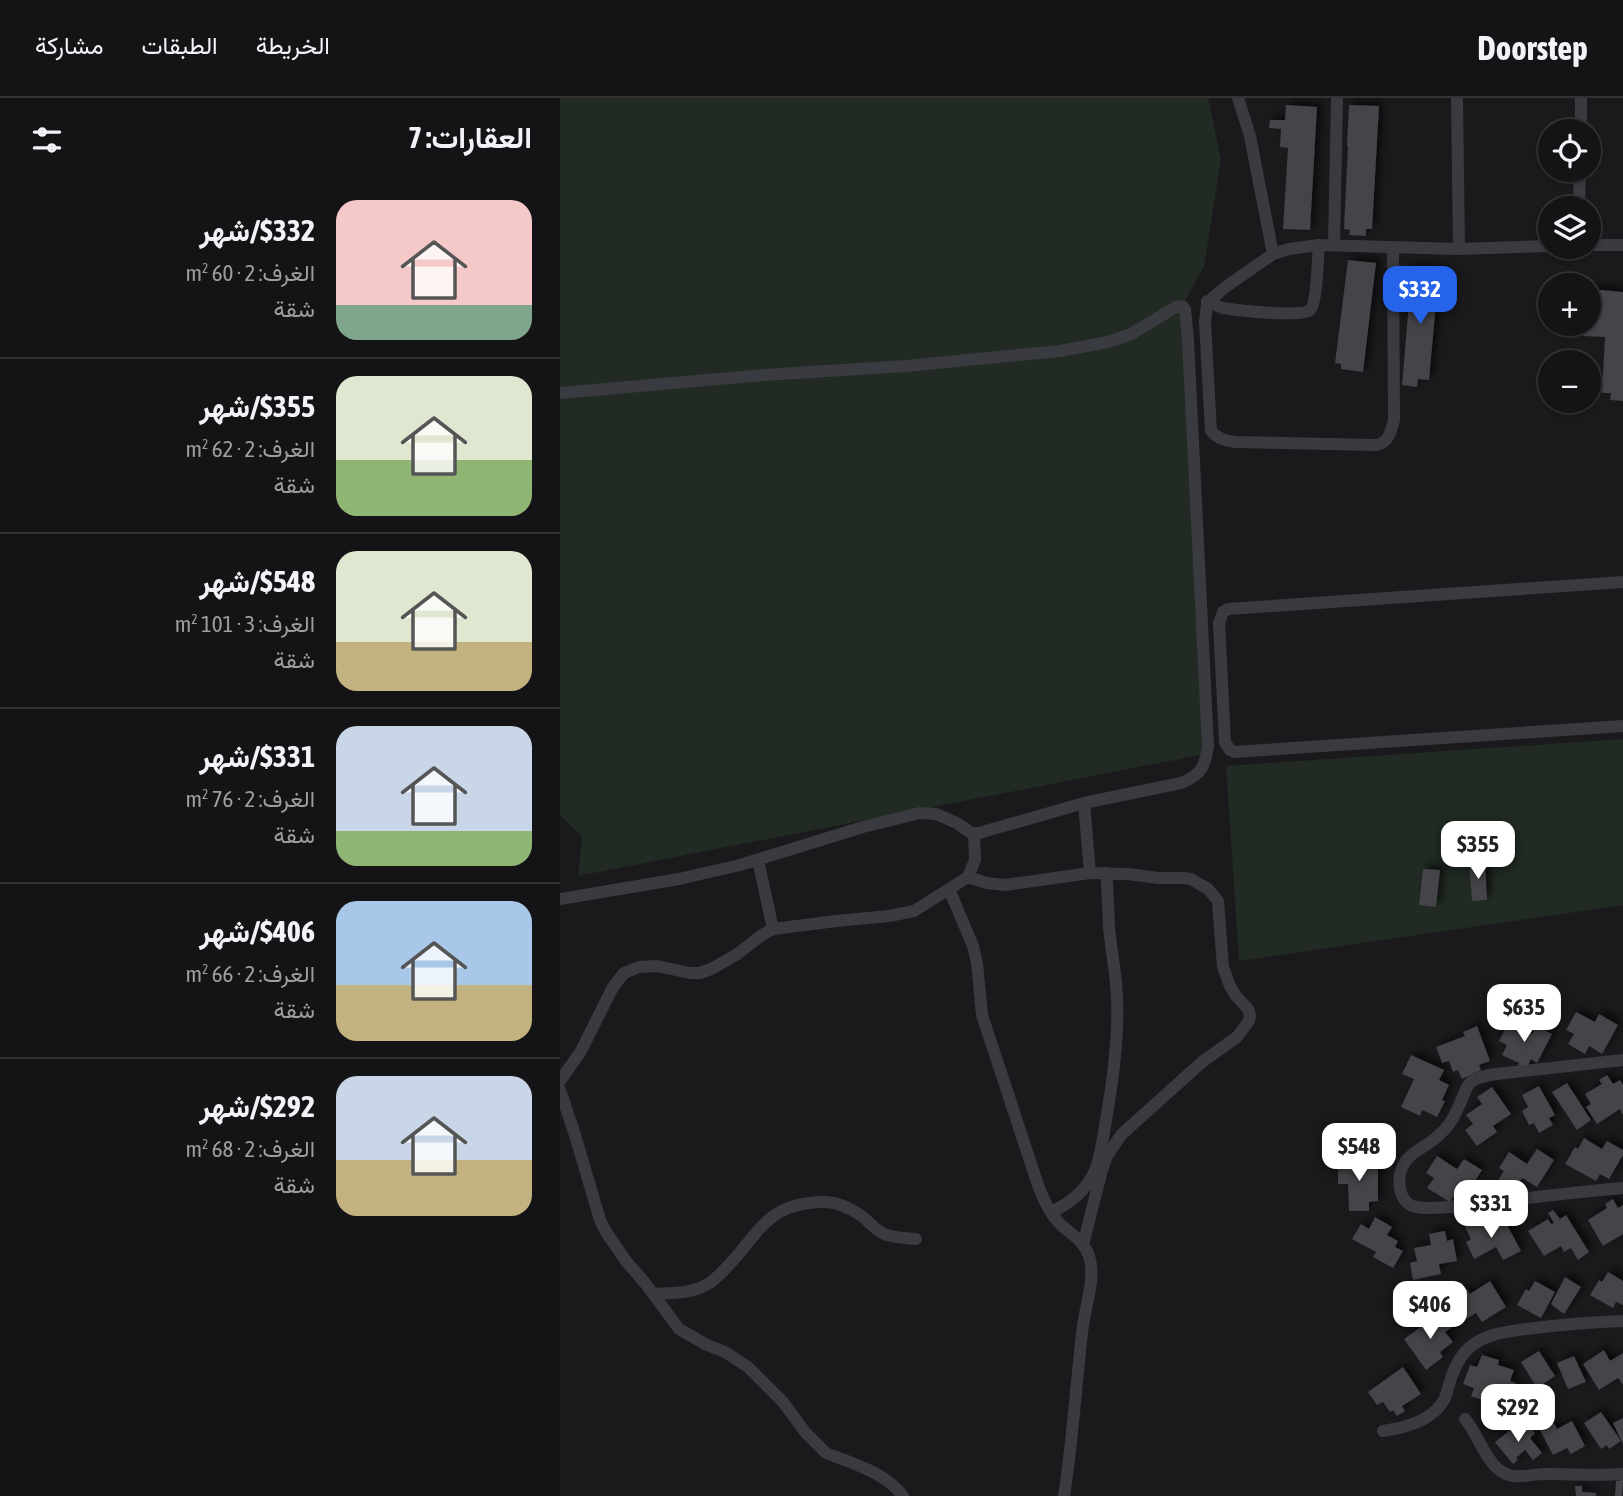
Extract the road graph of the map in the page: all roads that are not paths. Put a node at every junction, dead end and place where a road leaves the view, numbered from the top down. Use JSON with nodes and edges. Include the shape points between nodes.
{"nodes":[{"id":1,"x":1238,"y":98,"type":"edge"},
{"id":2,"x":1338,"y":98,"type":"edge"},
{"id":3,"x":1457,"y":98,"type":"edge"},
{"id":4,"x":1581,"y":98,"type":"edge"},
{"id":5,"x":1581,"y":119,"type":"edge"},
{"id":6,"x":1319,"y":245,"type":"junction"},
{"id":7,"x":1334,"y":245,"type":"junction"},
{"id":8,"x":1601,"y":245,"type":"edge"},
{"id":9,"x":1623,"y":245,"type":"edge"},
{"id":10,"x":1538,"y":246,"type":"edge"},
{"id":11,"x":1393,"y":247,"type":"junction"},
{"id":12,"x":1459,"y":249,"type":"junction"},
{"id":13,"x":1273,"y":254,"type":"junction"},
{"id":14,"x":1207,"y":302,"type":"junction"},
{"id":15,"x":560,"y":393,"type":"edge"},
{"id":16,"x":1623,"y":582,"type":"edge"},
{"id":17,"x":1623,"y":726,"type":"edge"},
{"id":18,"x":1084,"y":803,"type":"junction"},
{"id":19,"x":974,"y":834,"type":"junction"},
{"id":20,"x":758,"y":860,"type":"junction"},
{"id":21,"x":1090,"y":873,"type":"junction"},
{"id":22,"x":1106,"y":873,"type":"junction"},
{"id":23,"x":968,"y":877,"type":"junction"},
{"id":24,"x":949,"y":889,"type":"junction"},
{"id":25,"x":560,"y":899,"type":"edge"},
{"id":26,"x":773,"y":929,"type":"junction"},
{"id":27,"x":1623,"y":1060,"type":"edge"},
{"id":28,"x":560,"y":1081,"type":"edge"},
{"id":29,"x":560,"y":1090,"type":"edge"},
{"id":30,"x":1623,"y":1188,"type":"edge"},
{"id":31,"x":1051,"y":1212,"type":"junction"},
{"id":32,"x":916,"y":1240,"type":"dead end"},
{"id":33,"x":1083,"y":1245,"type":"junction"},
{"id":34,"x":653,"y":1294,"type":"junction"},
{"id":35,"x":1623,"y":1321,"type":"edge"},
{"id":36,"x":1465,"y":1419,"type":"dead end"},
{"id":37,"x":1383,"y":1431,"type":"dead end"},
{"id":38,"x":1623,"y":1474,"type":"edge"},
{"id":39,"x":903,"y":1496,"type":"edge"},
{"id":40,"x":1064,"y":1496,"type":"edge"}],
"edges":[{"from":1,"to":13,"type":"street"},
{"from":2,"to":7,"type":"street"},
{"from":3,"to":12,"type":"street"},
{"from":4,"to":5,"type":"street"},
{"from":6,"to":7,"type":"street"},
{"from":6,"to":13,"type":"street"},
{"from":6,"to":14,"type":"street","via":[[1315,294],[1308,311],[1244,311]]},
{"from":7,"to":11,"type":"street"},
{"from":8,"to":9,"type":"street"},
{"from":10,"to":12,"type":"street"},
{"from":11,"to":12,"type":"street"},
{"from":11,"to":14,"type":"street","via":[[1394,420],[1382,444],[1236,443],[1213,433]]},
{"from":13,"to":14,"type":"street"},
{"from":15,"to":18,"type":"street","via":[[1060,351],[1131,334],[1182,306],[1209,746],[1206,762],[1193,778],[1181,783]]},
{"from":16,"to":17,"type":"street","via":[[1228,609],[1219,623],[1225,742],[1234,752]]},
{"from":18,"to":19,"type":"street"},
{"from":18,"to":21,"type":"street"},
{"from":19,"to":20,"type":"street","via":[[936,814],[920,813]]},
{"from":19,"to":23,"type":"street","via":[[975,860]]},
{"from":20,"to":25,"type":"street"},
{"from":20,"to":26,"type":"street"},
{"from":21,"to":22,"type":"street"},
{"from":21,"to":23,"type":"street","via":[[1005,885]]},
{"from":22,"to":31,"type":"street","via":[[1117,1004],[1108,1111],[1095,1171],[1070,1202]]},
{"from":22,"to":33,"type":"street","via":[[1184,878],[1212,893],[1219,910],[1226,975],[1250,1016],[1237,1037],[1121,1135],[1101,1170]]},
{"from":23,"to":24,"type":"street"},
{"from":24,"to":26,"type":"street","via":[[914,911]]},
{"from":24,"to":31,"type":"street","via":[[973,946],[987,1035]]},
{"from":26,"to":28,"type":"street","via":[[700,973],[639,967],[624,973]]},
{"from":27,"to":30,"type":"street","via":[[1506,1072],[1474,1080],[1447,1126],[1407,1160],[1400,1178],[1404,1200],[1420,1207]]},
{"from":29,"to":34,"type":"street","via":[[600,1220]]},
{"from":31,"to":33,"type":"street"},
{"from":32,"to":34,"type":"street","via":[[886,1235],[835,1204],[794,1205],[771,1217],[715,1279],[684,1292]]},
{"from":33,"to":40,"type":"street","via":[[1091,1270]]},
{"from":34,"to":39,"type":"street","via":[[679,1329],[748,1367],[826,1453],[886,1480]]},
{"from":35,"to":37,"type":"street","via":[[1568,1323],[1484,1338],[1472,1344],[1458,1362],[1444,1399],[1432,1414],[1402,1429]]},
{"from":36,"to":38,"type":"street","via":[[1494,1465],[1505,1474]]}]}
